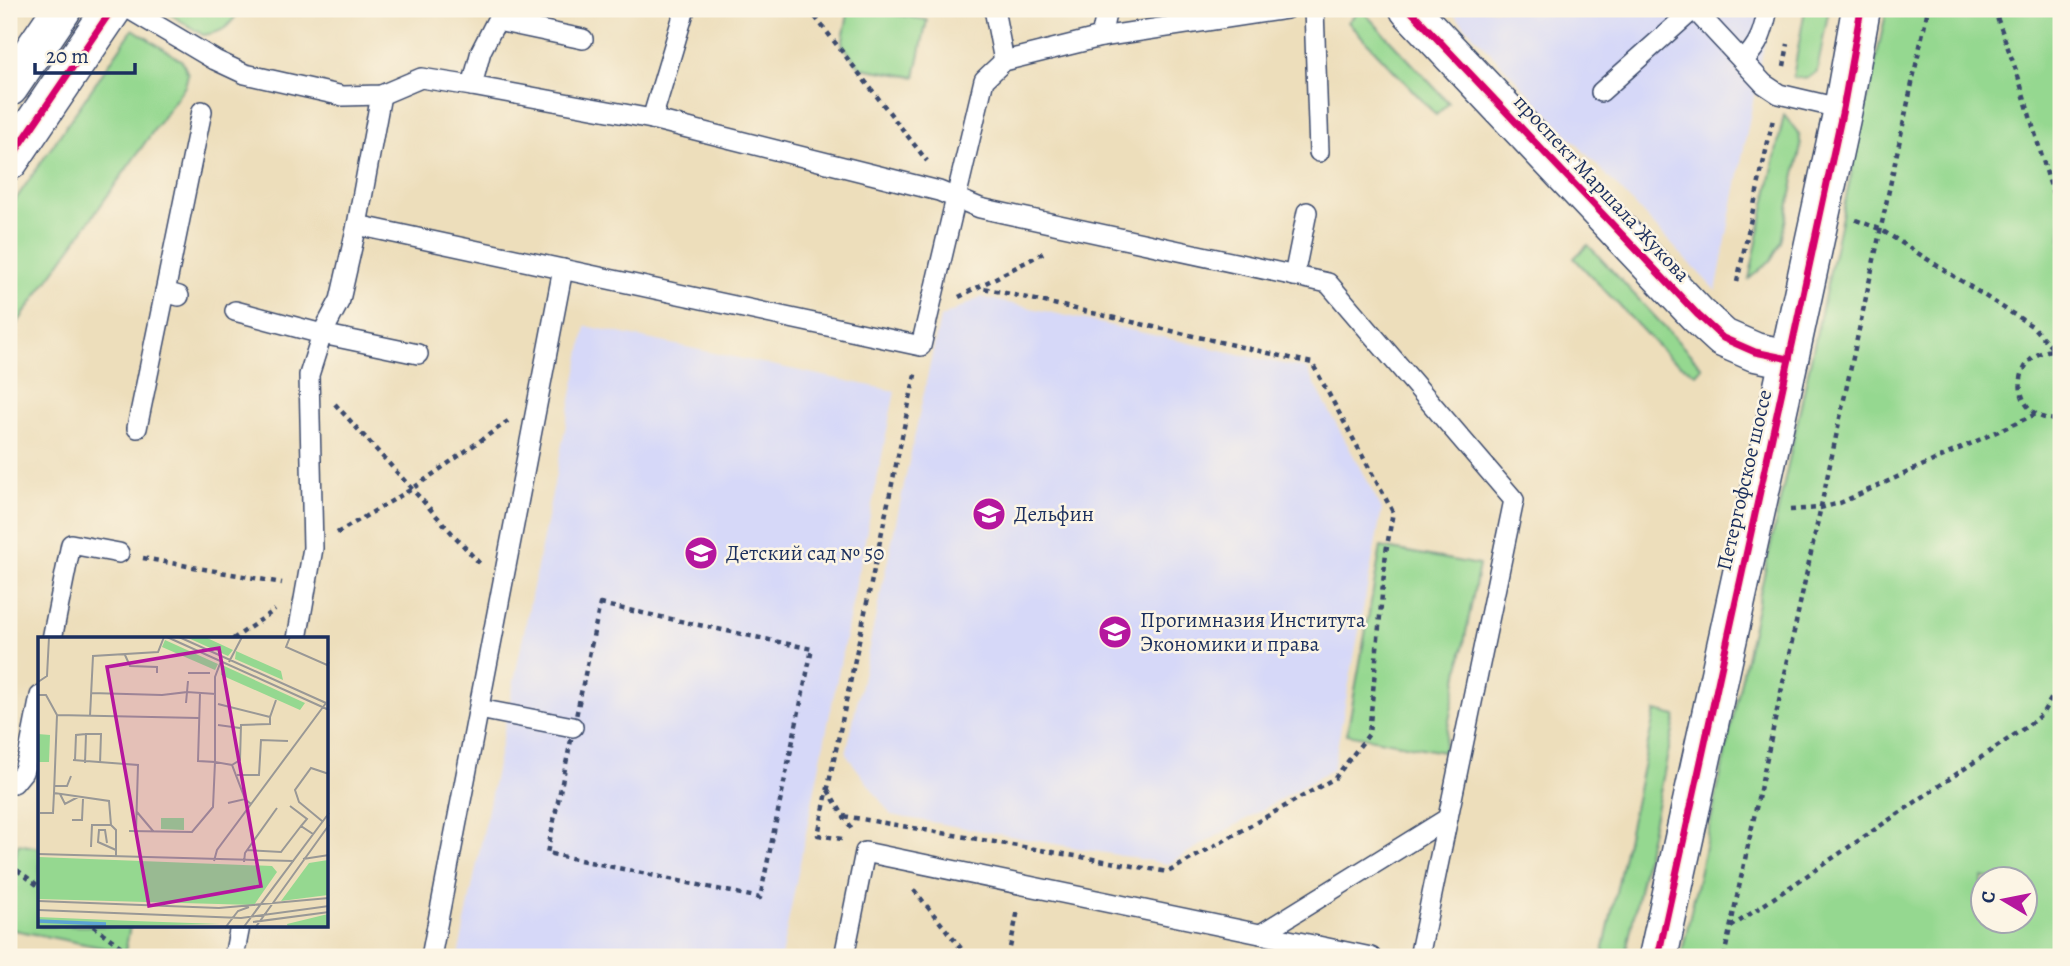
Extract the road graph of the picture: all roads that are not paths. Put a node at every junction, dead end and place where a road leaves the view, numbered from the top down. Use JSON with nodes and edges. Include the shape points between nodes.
{"nodes":[{"id":1,"x":62,"y":9,"type":"edge"},
{"id":2,"x":113,"y":9,"type":"edge"},
{"id":3,"x":129,"y":9,"type":"edge"},
{"id":4,"x":685,"y":9,"type":"edge"},
{"id":5,"x":994,"y":9,"type":"edge"},
{"id":6,"x":1107,"y":9,"type":"edge"},
{"id":7,"x":1286,"y":9,"type":"edge"},
{"id":8,"x":1314,"y":9,"type":"edge"},
{"id":9,"x":1409,"y":9,"type":"edge"},
{"id":10,"x":1694,"y":9,"type":"edge"},
{"id":11,"x":1768,"y":9,"type":"edge"},
{"id":12,"x":1861,"y":9,"type":"edge"},
{"id":13,"x":500,"y":15,"type":"edge"},
{"id":14,"x":1101,"y":37,"type":"junction"},
{"id":15,"x":583,"y":39,"type":"dead end"},
{"id":16,"x":1003,"y":61,"type":"junction"},
{"id":17,"x":1743,"y":61,"type":"junction"},
{"id":18,"x":472,"y":86,"type":"junction"},
{"id":19,"x":9,"y":87,"type":"edge"},
{"id":20,"x":1601,"y":92,"type":"dead end"},
{"id":21,"x":381,"y":95,"type":"junction"},
{"id":22,"x":1843,"y":109,"type":"junction"},
{"id":23,"x":202,"y":111,"type":"dead end"},
{"id":24,"x":652,"y":119,"type":"junction"},
{"id":25,"x":1319,"y":152,"type":"dead end"},
{"id":26,"x":9,"y":161,"type":"edge"},
{"id":27,"x":956,"y":198,"type":"junction"},
{"id":28,"x":1307,"y":212,"type":"dead end"},
{"id":29,"x":357,"y":225,"type":"junction"},
{"id":30,"x":563,"y":269,"type":"junction"},
{"id":31,"x":1294,"y":276,"type":"junction"},
{"id":32,"x":235,"y":311,"type":"dead end"},
{"id":33,"x":322,"y":334,"type":"junction"},
{"id":34,"x":418,"y":354,"type":"dead end"},
{"id":35,"x":1789,"y":359,"type":"junction"},
{"id":36,"x":137,"y":428,"type":"dead end"},
{"id":37,"x":119,"y":553,"type":"road end"},
{"id":38,"x":52,"y":637,"type":"edge"},
{"id":39,"x":297,"y":637,"type":"edge"},
{"id":40,"x":38,"y":705,"type":"edge"},
{"id":41,"x":479,"y":709,"type":"junction"},
{"id":42,"x":573,"y":727,"type":"road end"},
{"id":43,"x":9,"y":784,"type":"edge"},
{"id":44,"x":1448,"y":818,"type":"junction"},
{"id":45,"x":240,"y":928,"type":"edge"},
{"id":46,"x":1261,"y":934,"type":"junction"},
{"id":47,"x":234,"y":957,"type":"edge"},
{"id":48,"x":431,"y":957,"type":"edge"},
{"id":49,"x":844,"y":957,"type":"edge"},
{"id":50,"x":1371,"y":957,"type":"edge"},
{"id":51,"x":1419,"y":957,"type":"edge"},
{"id":52,"x":1658,"y":957,"type":"edge"}],
"edges":[{"from":1,"to":19,"type":"street"},
{"from":2,"to":26,"type":"street"},
{"from":3,"to":21,"type":"lane","via":[[245,74],[343,96]]},
{"from":4,"to":24,"type":"lane"},
{"from":5,"to":16,"type":"lane"},
{"from":6,"to":14,"type":"lane"},
{"from":7,"to":14,"type":"lane"},
{"from":8,"to":25,"type":"lane"},
{"from":9,"to":35,"type":"street","name":"проспект Маршала Жукова","via":[[1698,315],[1723,338],[1755,352]]},
{"from":10,"to":17,"type":"lane"},
{"from":10,"to":20,"type":"lane"},
{"from":11,"to":17,"type":"lane","via":[[1764,31]]},
{"from":12,"to":22,"type":"street","name":"Петергофское шоссе"},
{"from":13,"to":15,"type":"lane"},
{"from":13,"to":18,"type":"lane","via":[[481,51]]},
{"from":14,"to":16,"type":"lane"},
{"from":16,"to":27,"type":"lane","via":[[984,80]]},
{"from":17,"to":22,"type":"lane","via":[[1779,94]]},
{"from":18,"to":21,"type":"lane","via":[[421,78]]},
{"from":18,"to":24,"type":"lane"},
{"from":21,"to":29,"type":"lane"},
{"from":22,"to":35,"type":"street","name":"Петергофское шоссе"},
{"from":23,"to":36,"type":"lane","via":[[172,294]]},
{"from":24,"to":27,"type":"lane"},
{"from":27,"to":30,"type":"lane","via":[[921,346]]},
{"from":27,"to":31,"type":"lane","via":[[980,208]]},
{"from":28,"to":31,"type":"lane"},
{"from":29,"to":30,"type":"lane"},
{"from":29,"to":33,"type":"lane","via":[[340,300]]},
{"from":30,"to":41,"type":"lane"},
{"from":31,"to":44,"type":"lane","via":[[1328,284],[1514,500]]},
{"from":32,"to":33,"type":"lane"},
{"from":33,"to":34,"type":"lane"},
{"from":33,"to":39,"type":"lane","via":[[309,374],[313,548]]},
{"from":35,"to":52,"type":"street","name":"Петергофское шоссе"},
{"from":37,"to":38,"type":"lane","via":[[72,544]]},
{"from":40,"to":43,"type":"lane","via":[[23,772]]},
{"from":41,"to":42,"type":"lane"},
{"from":41,"to":48,"type":"lane"},
{"from":44,"to":46,"type":"lane"},
{"from":44,"to":51,"type":"lane"},
{"from":45,"to":47,"type":"lane"},
{"from":46,"to":49,"type":"lane","via":[[865,852]]},
{"from":46,"to":50,"type":"lane"}]}
